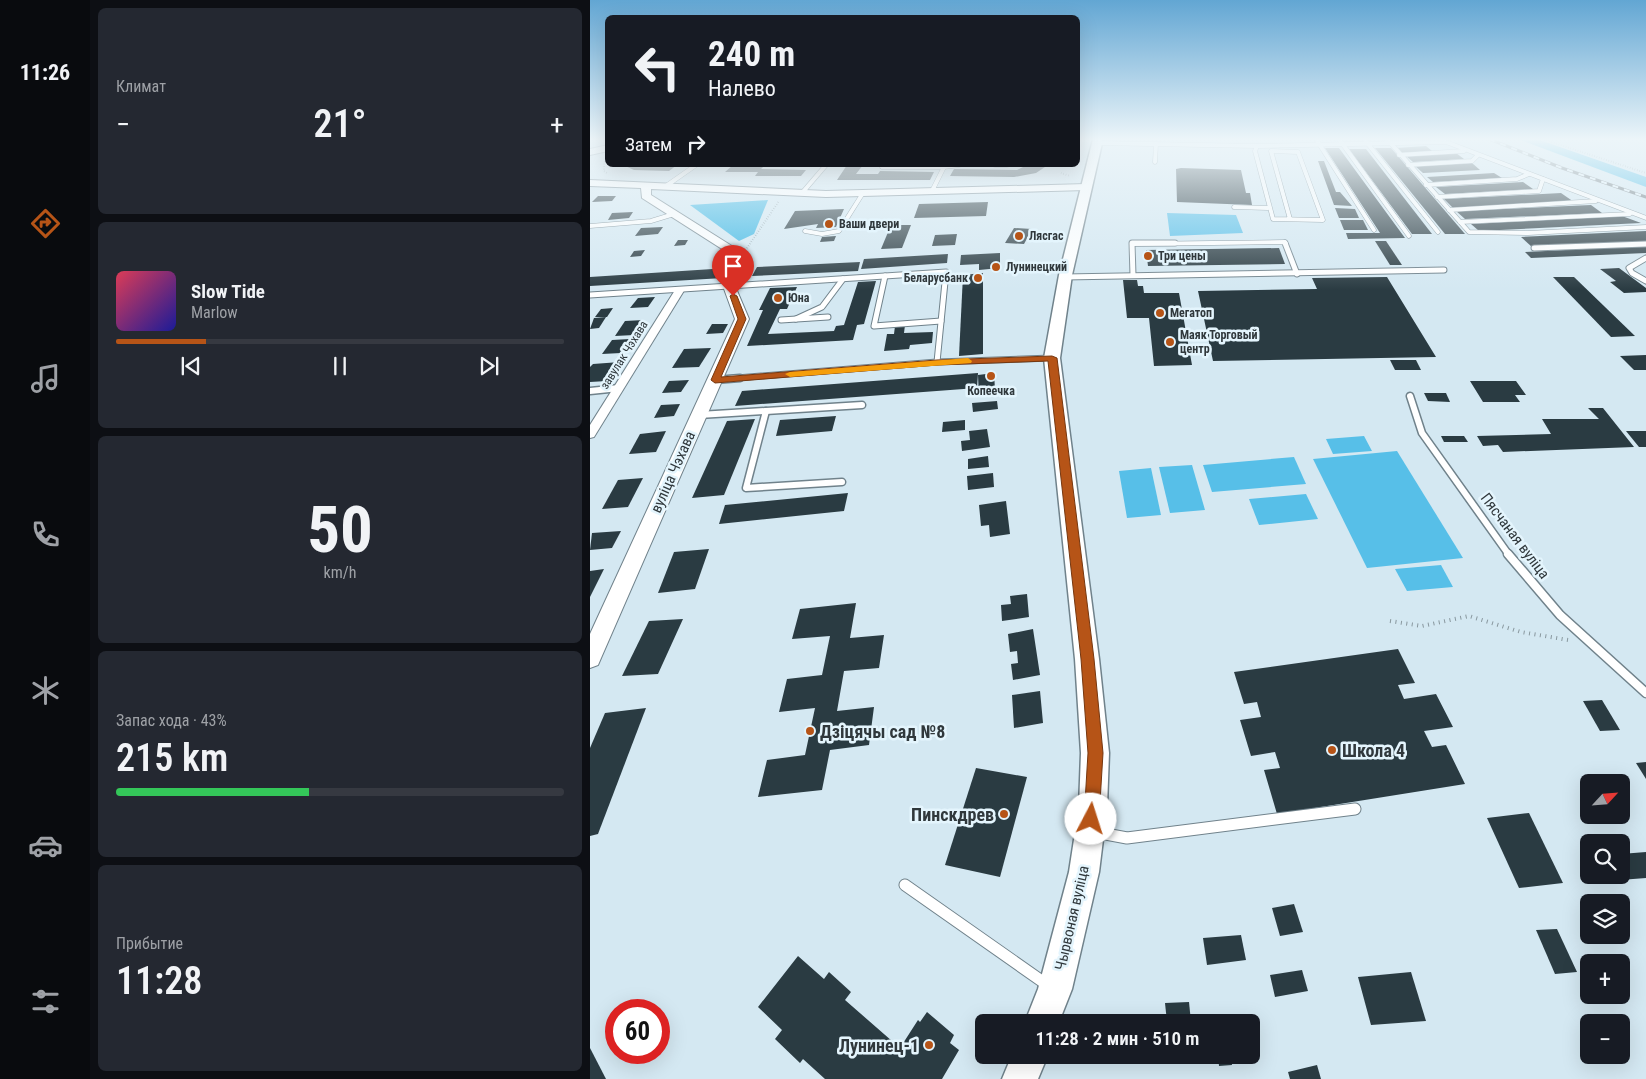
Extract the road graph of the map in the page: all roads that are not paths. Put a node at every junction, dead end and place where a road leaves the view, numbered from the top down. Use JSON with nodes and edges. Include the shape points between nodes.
{"nodes":[{"id":1,"x":646,"y":189,"type":"edge"},
{"id":2,"x":731,"y":189,"type":"edge"},
{"id":3,"x":805,"y":189,"type":"edge"},
{"id":4,"x":995,"y":189,"type":"edge"},
{"id":5,"x":1085,"y":189,"type":"edge"},
{"id":6,"x":1264,"y":189,"type":"edge"},
{"id":7,"x":1282,"y":189,"type":"edge"},
{"id":8,"x":1312,"y":189,"type":"edge"},
{"id":9,"x":1348,"y":189,"type":"edge"},
{"id":10,"x":1374,"y":189,"type":"edge"},
{"id":11,"x":1403,"y":189,"type":"edge"},
{"id":12,"x":1430,"y":189,"type":"edge"},
{"id":13,"x":1540,"y":189,"type":"edge"},
{"id":14,"x":1569,"y":189,"type":"edge"},
{"id":15,"x":932,"y":191,"type":"joint"},
{"id":16,"x":802,"y":193,"type":"junction"},
{"id":17,"x":863,"y":193,"type":"junction"},
{"id":18,"x":1437,"y":197,"type":"junction"},
{"id":19,"x":1599,"y":201,"type":"junction"},
{"id":20,"x":1234,"y":207,"type":"dead end"},
{"id":21,"x":1268,"y":208,"type":"junction"},
{"id":22,"x":1449,"y":210,"type":"junction"},
{"id":23,"x":674,"y":214,"type":"junction"},
{"id":24,"x":1633,"y":214,"type":"junction"},
{"id":25,"x":1646,"y":218,"type":"edge"},
{"id":26,"x":1290,"y":219,"type":"junction"},
{"id":27,"x":1460,"y":222,"type":"junction"},
{"id":28,"x":590,"y":226,"type":"edge"},
{"id":29,"x":1646,"y":227,"type":"edge"},
{"id":30,"x":1374,"y":230,"type":"dead end"},
{"id":31,"x":805,"y":231,"type":"dead end"},
{"id":32,"x":1438,"y":232,"type":"dead end"},
{"id":33,"x":1408,"y":236,"type":"dead end"},
{"id":34,"x":1646,"y":244,"type":"edge"},
{"id":35,"x":1534,"y":248,"type":"dead end"},
{"id":36,"x":1646,"y":258,"type":"edge"},
{"id":37,"x":1444,"y":270,"type":"dead end"},
{"id":38,"x":1297,"y":274,"type":"junction"},
{"id":39,"x":1133,"y":275,"type":"junction"},
{"id":40,"x":885,"y":276,"type":"junction"},
{"id":41,"x":1065,"y":277,"type":"junction"},
{"id":42,"x":843,"y":279,"type":"junction"},
{"id":43,"x":1646,"y":281,"type":"edge"},
{"id":44,"x":730,"y":286,"type":"junction"},
{"id":45,"x":680,"y":289,"type":"junction"},
{"id":46,"x":590,"y":295,"type":"edge"},
{"id":47,"x":828,"y":317,"type":"dead end"},
{"id":48,"x":796,"y":319,"type":"junction"},
{"id":49,"x":781,"y":320,"type":"dead end"},
{"id":50,"x":941,"y":321,"type":"junction"},
{"id":51,"x":1052,"y":358,"type":"junction"},
{"id":52,"x":937,"y":362,"type":"junction"},
{"id":53,"x":715,"y":380,"type":"junction"},
{"id":54,"x":619,"y":388,"type":"junction"},
{"id":55,"x":590,"y":391,"type":"edge"},
{"id":56,"x":1410,"y":396,"type":"dead end"},
{"id":57,"x":862,"y":405,"type":"dead end"},
{"id":58,"x":766,"y":411,"type":"junction"},
{"id":59,"x":699,"y":415,"type":"junction"},
{"id":60,"x":590,"y":434,"type":"edge"},
{"id":61,"x":842,"y":482,"type":"dead end"},
{"id":62,"x":590,"y":658,"type":"edge"},
{"id":63,"x":1646,"y":692,"type":"edge"},
{"id":64,"x":1355,"y":809,"type":"dead end"},
{"id":65,"x":1090,"y":831,"type":"junction"},
{"id":66,"x":905,"y":885,"type":"dead end"},
{"id":67,"x":1055,"y":990,"type":"junction"},
{"id":68,"x":1045,"y":1014,"type":"edge"},
{"id":69,"x":1026,"y":1064,"type":"edge"},
{"id":70,"x":1020,"y":1079,"type":"edge"}],
"edges":[{"from":1,"to":23,"type":"street","via":[[646,196]]},
{"from":2,"to":16,"type":"street"},
{"from":3,"to":16,"type":"lane"},
{"from":4,"to":15,"type":"street"},
{"from":5,"to":41,"type":"main road","name":"Чырвоная вуліца"},
{"from":6,"to":21,"type":"lane"},
{"from":7,"to":26,"type":"lane"},
{"from":8,"to":26,"type":"lane","via":[[1323,220]]},
{"from":9,"to":30,"type":"lane"},
{"from":10,"to":33,"type":"lane"},
{"from":11,"to":32,"type":"lane"},
{"from":12,"to":18,"type":"lane"},
{"from":13,"to":18,"type":"lane"},
{"from":14,"to":19,"type":"lane"},
{"from":15,"to":17,"type":"street"},
{"from":16,"to":17,"type":"street"},
{"from":17,"to":31,"type":"lane","via":[[839,231],[822,234]]},
{"from":18,"to":22,"type":"lane"},
{"from":19,"to":22,"type":"lane"},
{"from":19,"to":24,"type":"lane"},
{"from":20,"to":21,"type":"lane"},
{"from":21,"to":26,"type":"lane","via":[[1273,219]]},
{"from":22,"to":27,"type":"lane"},
{"from":23,"to":28,"type":"lane","via":[[651,221]]},
{"from":23,"to":44,"type":"street","via":[[739,256]]},
{"from":24,"to":25,"type":"lane"},
{"from":24,"to":27,"type":"lane"},
{"from":27,"to":29,"type":"lane","via":[[1469,232],[1528,233]]},
{"from":34,"to":35,"type":"lane"},
{"from":36,"to":43,"type":"lane","via":[[1629,268]]},
{"from":37,"to":38,"type":"lane"},
{"from":38,"to":39,"type":"lane"},
{"from":38,"to":39,"type":"lane","via":[[1285,242],[1132,243]]},
{"from":39,"to":41,"type":"lane"},
{"from":40,"to":42,"type":"lane"},
{"from":40,"to":50,"type":"lane","via":[[946,272]]},
{"from":40,"to":50,"type":"lane","via":[[874,326]]},
{"from":41,"to":51,"type":"main road","name":"Чырвоная вуліца"},
{"from":42,"to":44,"type":"lane"},
{"from":42,"to":48,"type":"lane","via":[[822,306]]},
{"from":44,"to":45,"type":"lane"},
{"from":44,"to":53,"type":"street","name":"вуліца Чэхава","via":[[742,319]]},
{"from":45,"to":46,"type":"lane"},
{"from":45,"to":54,"type":"street","name":"завулак Чэхава"},
{"from":47,"to":48,"type":"lane"},
{"from":48,"to":49,"type":"lane"},
{"from":50,"to":52,"type":"lane"},
{"from":51,"to":52,"type":"lane"},
{"from":51,"to":65,"type":"main road","name":"Чырвоная вуліца","via":[[1096,753]]},
{"from":52,"to":53,"type":"lane"},
{"from":53,"to":59,"type":"street","name":"вуліца Чэхава"},
{"from":54,"to":55,"type":"lane"},
{"from":54,"to":60,"type":"street","name":"завулак Чэхава"},
{"from":56,"to":63,"type":"lane","name":"Пясчаная вуліца","via":[[1422,433],[1518,568],[1560,614]]},
{"from":57,"to":58,"type":"lane"},
{"from":58,"to":59,"type":"lane"},
{"from":58,"to":61,"type":"lane","via":[[746,488]]},
{"from":59,"to":62,"type":"street","name":"вуліца Чэхава"},
{"from":64,"to":65,"type":"lane","via":[[1127,838]]},
{"from":65,"to":67,"type":"main road","name":"Чырвоная вуліца","via":[[1084,872]]},
{"from":66,"to":67,"type":"lane"},
{"from":67,"to":68,"type":"main road","name":"Чырвоная вуліца"},
{"from":69,"to":70,"type":"main road"}]}
